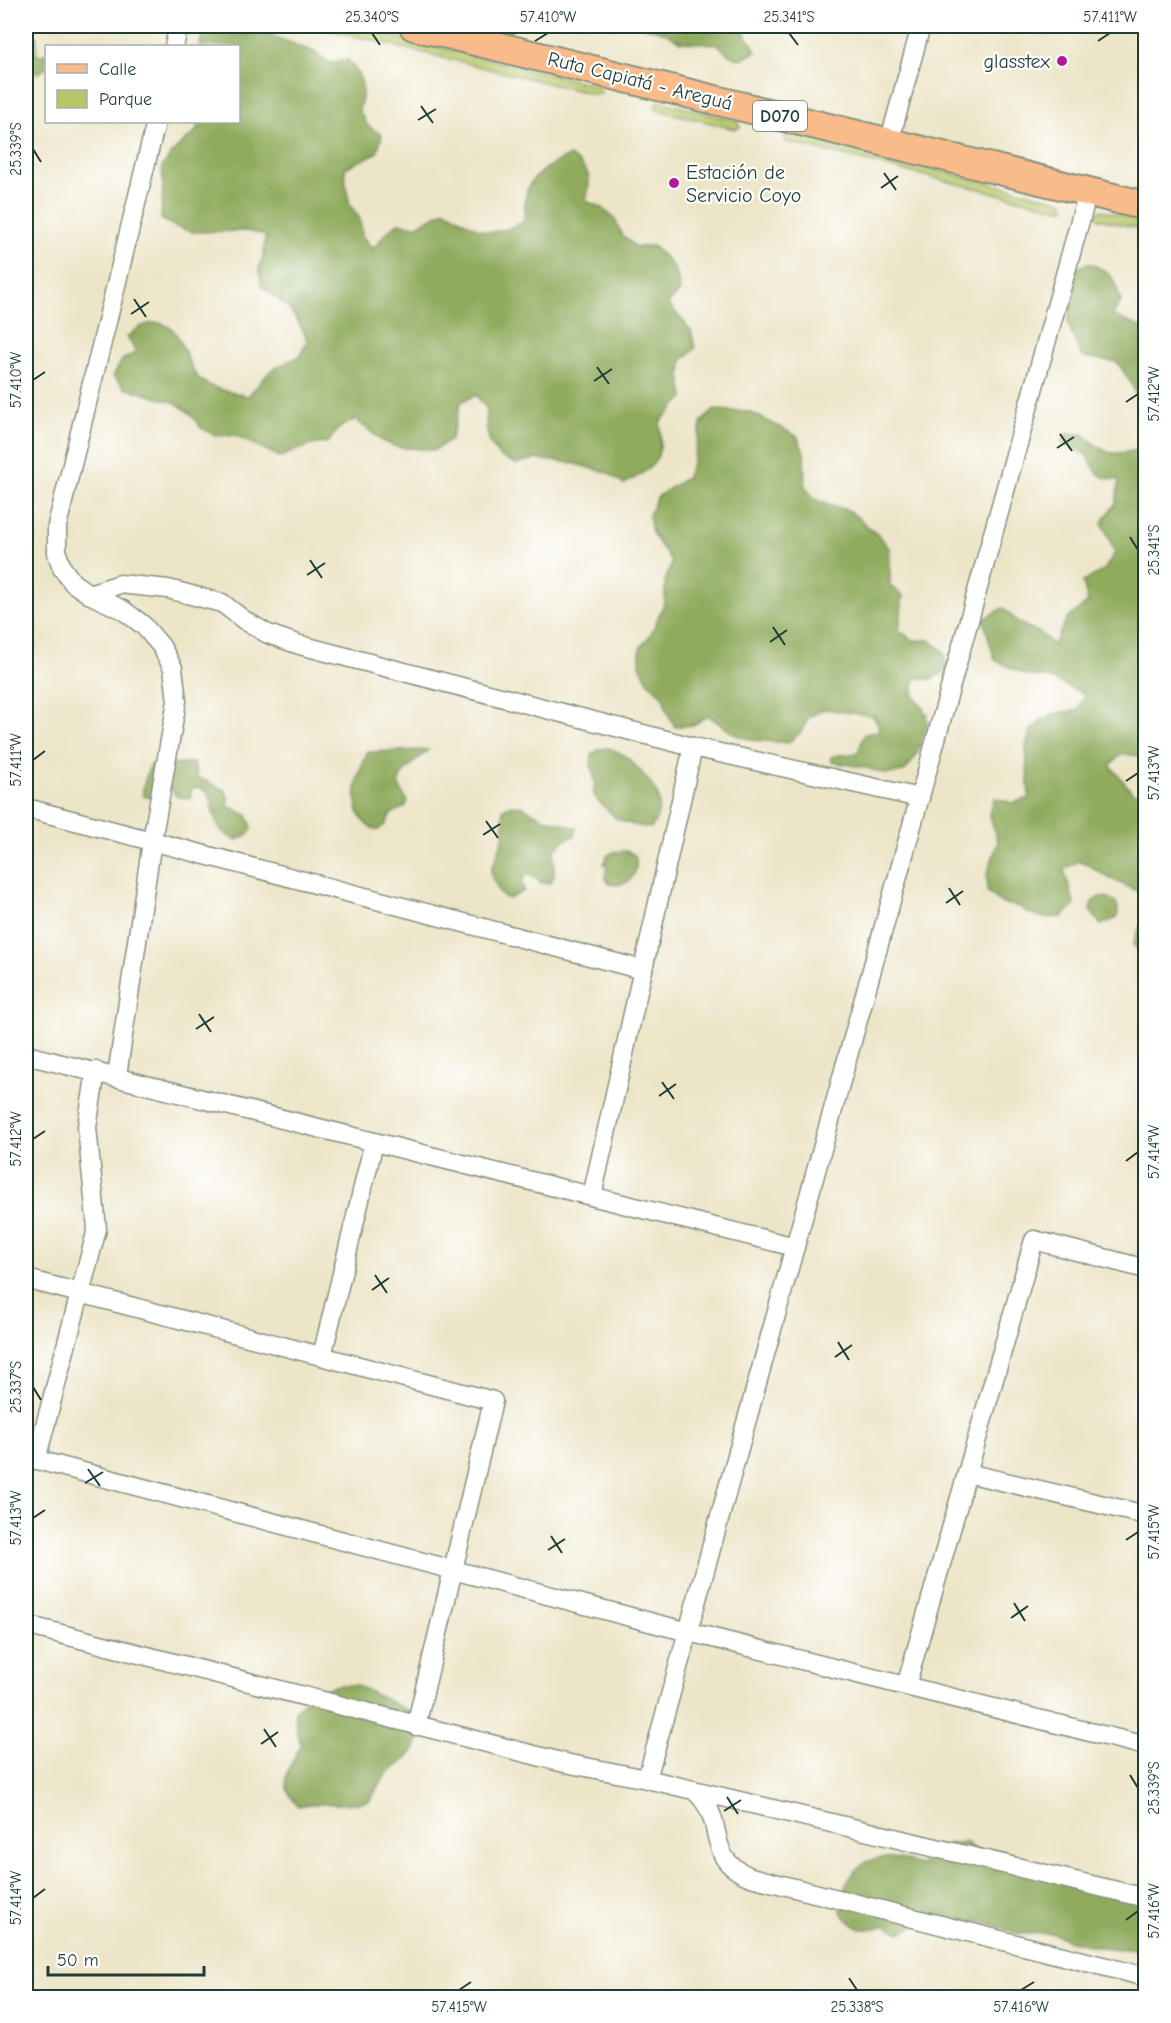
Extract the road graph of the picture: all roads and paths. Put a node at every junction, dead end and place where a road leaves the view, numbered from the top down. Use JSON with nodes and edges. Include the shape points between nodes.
{"nodes":[{"id":1,"x":179,"y":26,"type":"edge"},
{"id":2,"x":921,"y":26,"type":"edge"},
{"id":3,"x":426,"y":27,"type":"edge"},
{"id":4,"x":174,"y":45,"type":"edge"},
{"id":5,"x":156,"y":123,"type":"edge"},
{"id":6,"x":890,"y":143,"type":"junction"},
{"id":7,"x":1088,"y":192,"type":"junction"},
{"id":8,"x":1146,"y":206,"type":"edge"},
{"id":9,"x":89,"y":594,"type":"junction"},
{"id":10,"x":693,"y":747,"type":"junction"},
{"id":11,"x":920,"y":798,"type":"junction"},
{"id":12,"x":26,"y":808,"type":"edge"},
{"id":13,"x":152,"y":841,"type":"junction"},
{"id":14,"x":643,"y":970,"type":"junction"},
{"id":15,"x":26,"y":1055,"type":"edge"},
{"id":16,"x":96,"y":1071,"type":"junction"},
{"id":17,"x":117,"y":1076,"type":"junction"},
{"id":18,"x":374,"y":1142,"type":"junction"},
{"id":19,"x":592,"y":1196,"type":"junction"},
{"id":20,"x":795,"y":1247,"type":"junction"},
{"id":21,"x":1146,"y":1269,"type":"edge"},
{"id":22,"x":26,"y":1279,"type":"edge"},
{"id":23,"x":80,"y":1293,"type":"junction"},
{"id":24,"x":322,"y":1356,"type":"junction"},
{"id":25,"x":31,"y":1458,"type":"edge"},
{"id":26,"x":967,"y":1473,"type":"junction"},
{"id":27,"x":1146,"y":1515,"type":"edge"},
{"id":28,"x":453,"y":1569,"type":"junction"},
{"id":29,"x":26,"y":1625,"type":"edge"},
{"id":30,"x":688,"y":1632,"type":"junction"},
{"id":31,"x":906,"y":1686,"type":"junction"},
{"id":32,"x":416,"y":1726,"type":"junction"},
{"id":33,"x":1146,"y":1746,"type":"edge"},
{"id":34,"x":647,"y":1779,"type":"junction"},
{"id":35,"x":695,"y":1791,"type":"junction"},
{"id":36,"x":1146,"y":1898,"type":"edge"},
{"id":37,"x":1146,"y":1977,"type":"edge"}],
"edges":[{"from":1,"to":4,"type":"street"},
{"from":2,"to":6,"type":"street"},
{"from":3,"to":6,"type":"main road","name":"Ruta Capiatá - Areguá","number":"D070"},
{"from":5,"to":9,"type":"street","via":[[57,526],[57,553],[62,568],[73,583]]},
{"from":6,"to":7,"type":"main road","name":"Ruta Capiatá - Areguá","number":"D070"},
{"from":7,"to":8,"type":"main road","name":"Ruta Capiatá - Areguá","number":"D070"},
{"from":7,"to":11,"type":"street"},
{"from":9,"to":10,"type":"street","via":[[120,584],[168,589],[222,603],[268,634],[300,645]]},
{"from":9,"to":13,"type":"street","via":[[123,610],[143,625],[173,668],[177,701]]},
{"from":10,"to":11,"type":"street"},
{"from":10,"to":14,"type":"street"},
{"from":11,"to":20,"type":"street"},
{"from":12,"to":13,"type":"street"},
{"from":13,"to":14,"type":"street"},
{"from":13,"to":17,"type":"street"},
{"from":14,"to":19,"type":"street"},
{"from":15,"to":16,"type":"street"},
{"from":16,"to":17,"type":"street"},
{"from":16,"to":23,"type":"street","via":[[87,1127],[97,1229]]},
{"from":17,"to":18,"type":"street"},
{"from":18,"to":19,"type":"street"},
{"from":18,"to":24,"type":"street"},
{"from":19,"to":20,"type":"street"},
{"from":20,"to":30,"type":"street"},
{"from":21,"to":26,"type":"street","via":[[1034,1240]]},
{"from":22,"to":23,"type":"street"},
{"from":23,"to":24,"type":"street"},
{"from":23,"to":25,"type":"street"},
{"from":24,"to":28,"type":"street","via":[[493,1401]]},
{"from":25,"to":28,"type":"street"},
{"from":26,"to":27,"type":"street"},
{"from":26,"to":31,"type":"street"},
{"from":28,"to":30,"type":"street"},
{"from":28,"to":32,"type":"street"},
{"from":29,"to":32,"type":"street"},
{"from":30,"to":31,"type":"street"},
{"from":30,"to":34,"type":"street"},
{"from":31,"to":33,"type":"street"},
{"from":32,"to":34,"type":"street"},
{"from":34,"to":35,"type":"street"},
{"from":35,"to":36,"type":"street"},
{"from":35,"to":37,"type":"street","via":[[708,1807],[724,1857],[739,1872],[751,1877]]}]}
